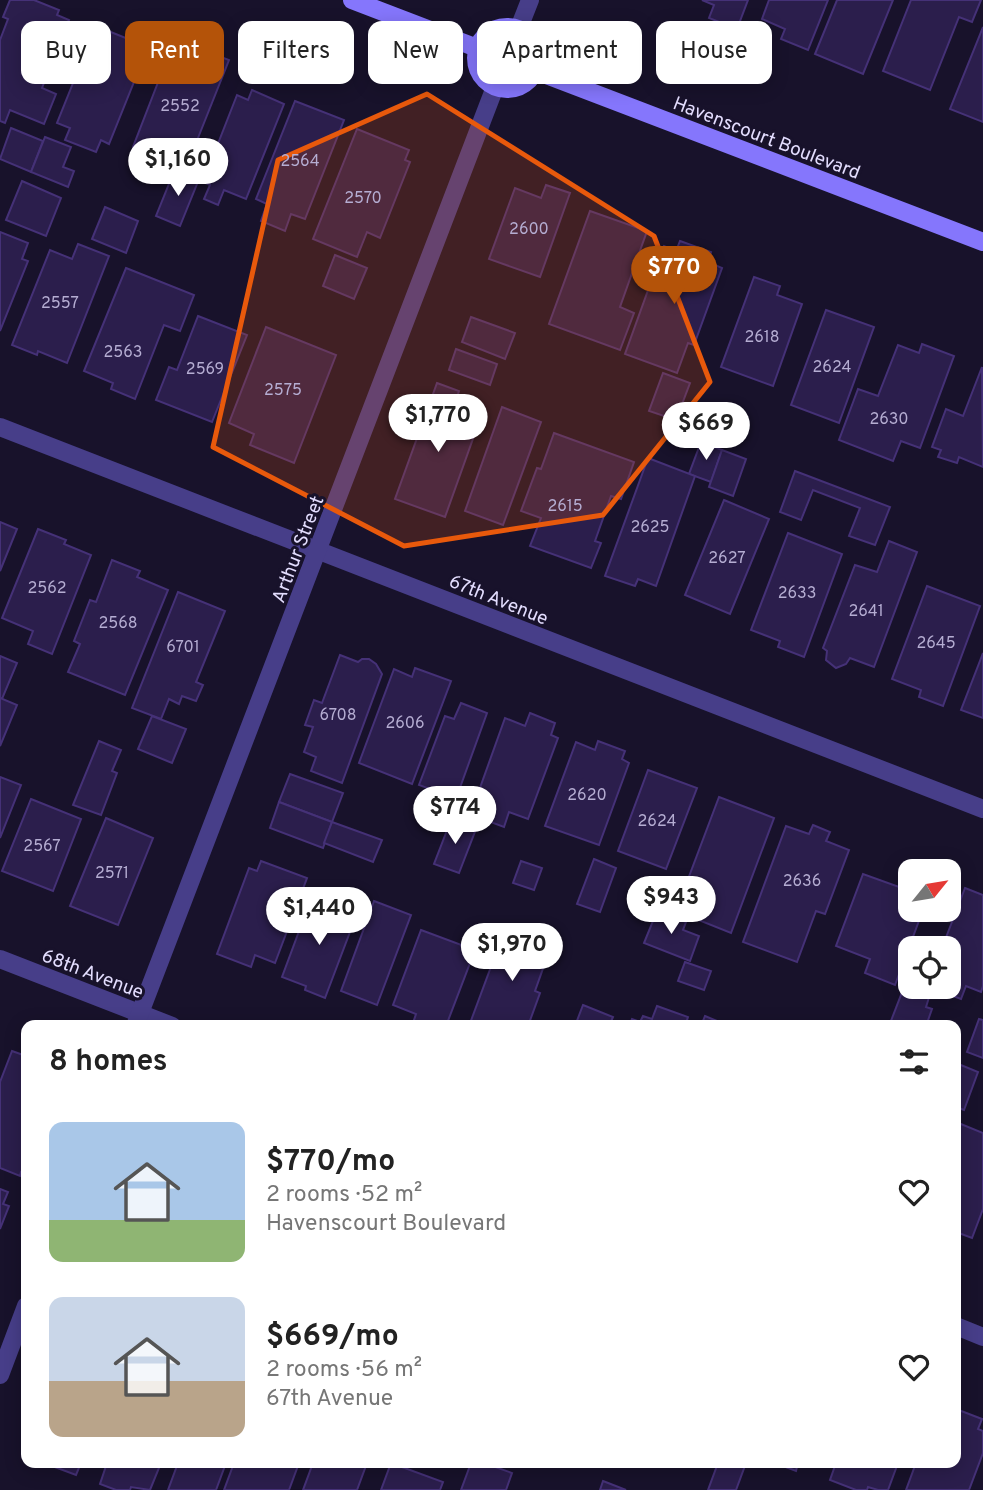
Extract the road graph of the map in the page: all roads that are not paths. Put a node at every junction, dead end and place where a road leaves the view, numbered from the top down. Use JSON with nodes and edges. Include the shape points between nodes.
{"nodes":[{"id":1,"x":352,"y":0,"type":"edge"},
{"id":2,"x":530,"y":0,"type":"edge"},
{"id":3,"x":522,"y":21,"type":"edge"},
{"id":4,"x":477,"y":48,"type":"edge"},
{"id":5,"x":491,"y":84,"type":"edge"},
{"id":6,"x":523,"y":84,"type":"edge"},
{"id":7,"x":570,"y":84,"type":"edge"},
{"id":8,"x":495,"y":87,"type":"junction"},
{"id":9,"x":983,"y":242,"type":"edge"},
{"id":10,"x":0,"y":427,"type":"edge"},
{"id":11,"x":319,"y":550,"type":"junction"},
{"id":12,"x":983,"y":809,"type":"edge"},
{"id":13,"x":0,"y":959,"type":"edge"},
{"id":14,"x":137,"y":1019,"type":"edge"},
{"id":15,"x":21,"y":1319,"type":"edge"},
{"id":16,"x":961,"y":1328,"type":"edge"},
{"id":17,"x":983,"y":1337,"type":"edge"},
{"id":18,"x":0,"y":1375,"type":"edge"}],
"edges":[{"from":1,"to":4,"type":"street"},
{"from":2,"to":3,"type":"street"},
{"from":5,"to":8,"type":"street"},
{"from":6,"to":8,"type":"street","via":[[507,90]]},
{"from":7,"to":9,"type":"street","name":"Havenscourt Boulevard"},
{"from":8,"to":11,"type":"street","name":"Arthur Street"},
{"from":10,"to":11,"type":"street","name":"67th Avenue"},
{"from":11,"to":12,"type":"street","name":"67th Avenue"},
{"from":11,"to":14,"type":"street","name":"Arthur Street"},
{"from":13,"to":14,"type":"street","name":"68th Avenue"},
{"from":15,"to":18,"type":"street"},
{"from":16,"to":17,"type":"street"}]}
